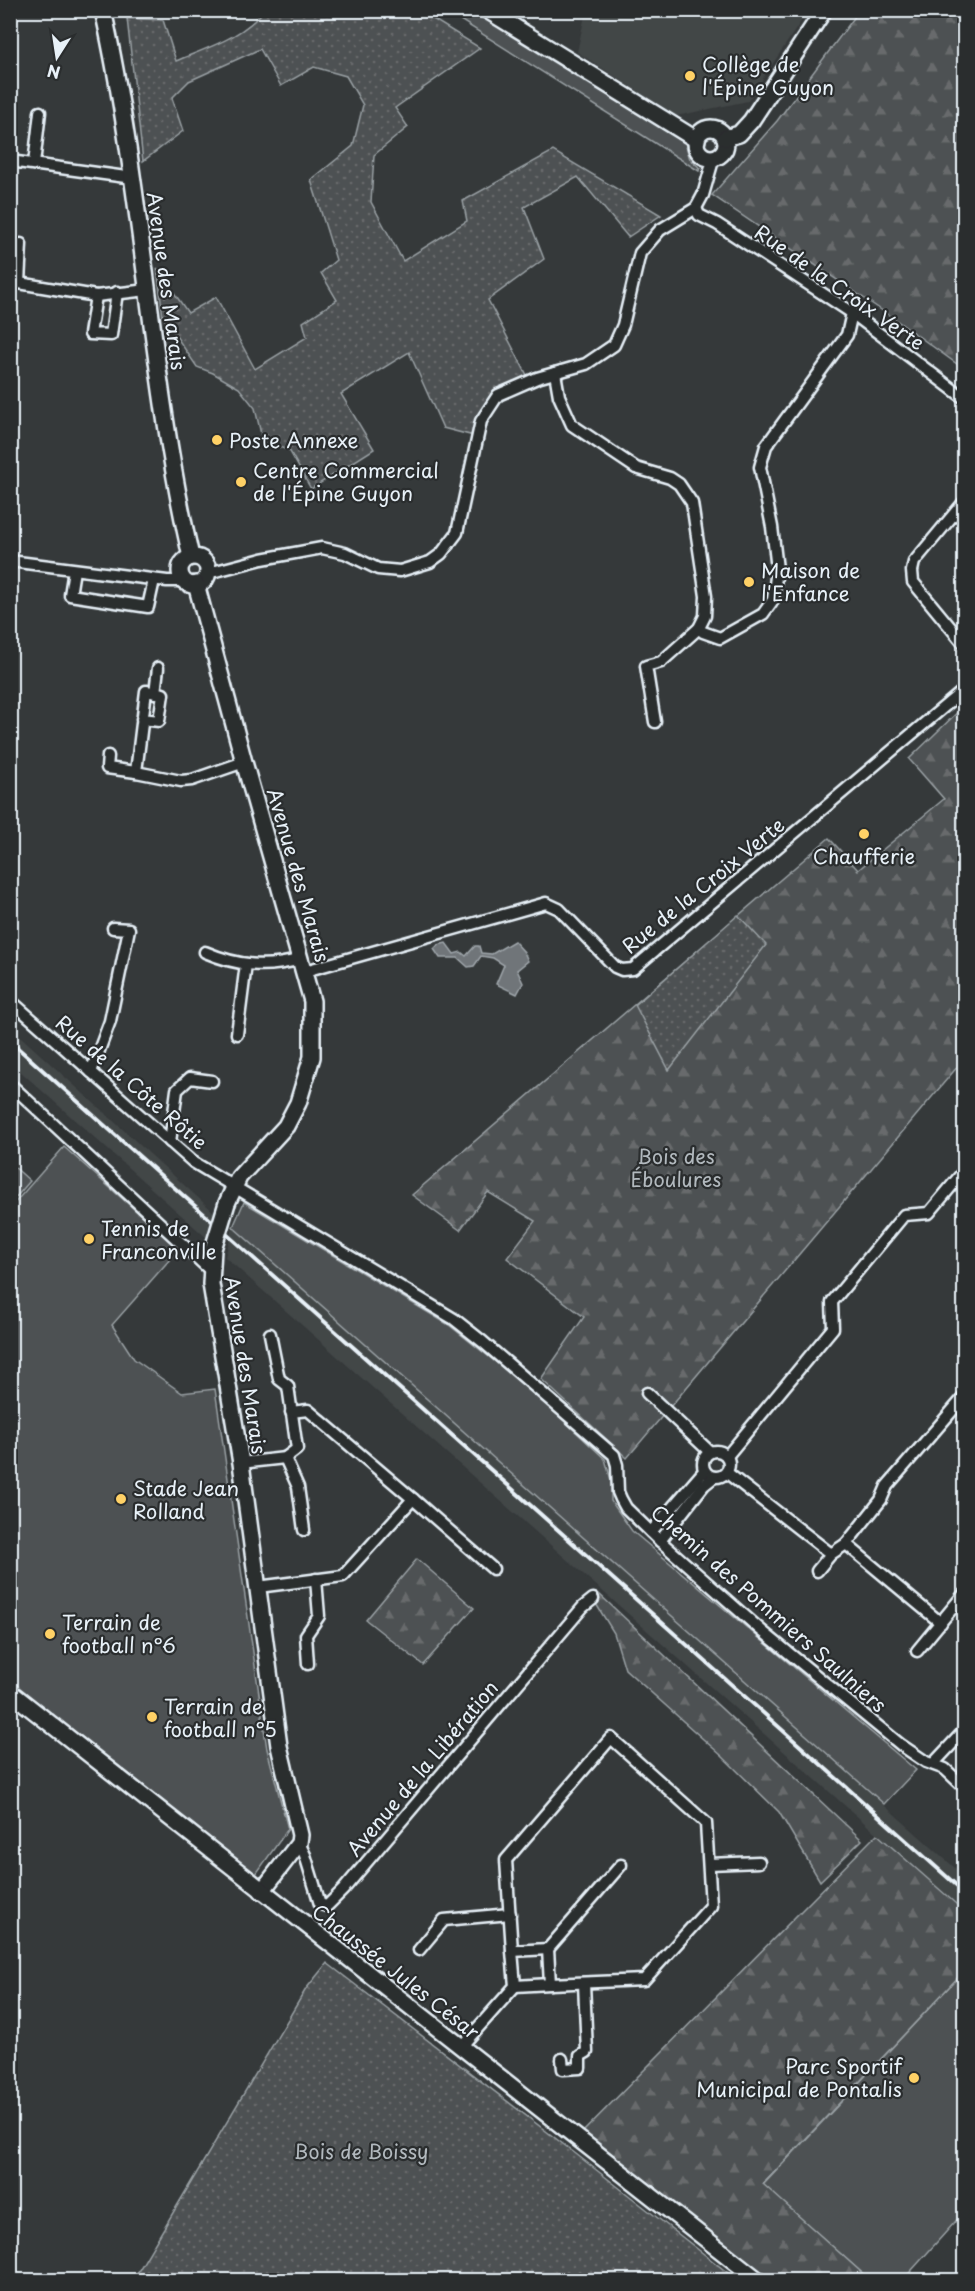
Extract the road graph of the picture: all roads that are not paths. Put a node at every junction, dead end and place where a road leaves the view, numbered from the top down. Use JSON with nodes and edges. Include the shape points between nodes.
{"nodes":[{"id":1,"x":103,"y":10,"type":"edge"},
{"id":2,"x":487,"y":10,"type":"edge"},
{"id":3,"x":825,"y":10,"type":"edge"},
{"id":4,"x":40,"y":112,"type":"dead end"},
{"id":5,"x":725,"y":138,"type":"junction"},
{"id":6,"x":697,"y":140,"type":"junction"},
{"id":7,"x":714,"y":157,"type":"junction"},
{"id":8,"x":10,"y":161,"type":"edge"},
{"id":9,"x":34,"y":164,"type":"junction"},
{"id":10,"x":133,"y":178,"type":"junction"},
{"id":11,"x":696,"y":208,"type":"junction"},
{"id":12,"x":21,"y":244,"type":"dead end"},
{"id":13,"x":147,"y":290,"type":"junction"},
{"id":14,"x":117,"y":292,"type":"junction"},
{"id":15,"x":96,"y":296,"type":"junction"},
{"id":16,"x":852,"y":313,"type":"junction"},
{"id":17,"x":555,"y":374,"type":"junction"},
{"id":18,"x":964,"y":398,"type":"edge"},
{"id":19,"x":964,"y":502,"type":"edge"},
{"id":20,"x":191,"y":557,"type":"junction"},
{"id":21,"x":10,"y":561,"type":"edge"},
{"id":22,"x":74,"y":570,"type":"junction"},
{"id":23,"x":207,"y":572,"type":"junction"},
{"id":24,"x":182,"y":578,"type":"junction"},
{"id":25,"x":154,"y":580,"type":"junction"},
{"id":26,"x":196,"y":584,"type":"junction"},
{"id":27,"x":699,"y":628,"type":"junction"},
{"id":28,"x":964,"y":644,"type":"edge"},
{"id":29,"x":158,"y":668,"type":"dead end"},
{"id":30,"x":964,"y":690,"type":"edge"},
{"id":31,"x":155,"y":693,"type":"junction"},
{"id":32,"x":142,"y":719,"type":"junction"},
{"id":33,"x":655,"y":722,"type":"dead end"},
{"id":34,"x":108,"y":756,"type":"dead end"},
{"id":35,"x":244,"y":762,"type":"junction"},
{"id":36,"x":136,"y":772,"type":"junction"},
{"id":37,"x":113,"y":928,"type":"dead end"},
{"id":38,"x":205,"y":952,"type":"dead end"},
{"id":39,"x":246,"y":964,"type":"junction"},
{"id":40,"x":303,"y":965,"type":"junction"},
{"id":41,"x":10,"y":1000,"type":"edge"},
{"id":42,"x":237,"y":1034,"type":"dead end"},
{"id":43,"x":92,"y":1072,"type":"junction"},
{"id":44,"x":212,"y":1081,"type":"dead end"},
{"id":45,"x":10,"y":1084,"type":"edge"},
{"id":46,"x":170,"y":1142,"type":"junction"},
{"id":47,"x":964,"y":1171,"type":"edge"},
{"id":48,"x":233,"y":1187,"type":"junction"},
{"id":49,"x":210,"y":1270,"type":"junction"},
{"id":50,"x":270,"y":1334,"type":"dead end"},
{"id":51,"x":647,"y":1393,"type":"dead end"},
{"id":52,"x":964,"y":1397,"type":"edge"},
{"id":53,"x":291,"y":1412,"type":"junction"},
{"id":54,"x":710,"y":1452,"type":"junction"},
{"id":55,"x":727,"y":1456,"type":"junction"},
{"id":56,"x":285,"y":1458,"type":"junction"},
{"id":57,"x":241,"y":1463,"type":"junction"},
{"id":58,"x":726,"y":1472,"type":"junction"},
{"id":59,"x":709,"y":1474,"type":"junction"},
{"id":60,"x":413,"y":1499,"type":"junction"},
{"id":61,"x":304,"y":1530,"type":"dead end"},
{"id":62,"x":651,"y":1532,"type":"junction"},
{"id":63,"x":660,"y":1541,"type":"junction"},
{"id":64,"x":846,"y":1544,"type":"junction"},
{"id":65,"x":831,"y":1554,"type":"junction"},
{"id":66,"x":493,"y":1569,"type":"dead end"},
{"id":67,"x":817,"y":1571,"type":"dead end"},
{"id":68,"x":316,"y":1579,"type":"junction"},
{"id":69,"x":258,"y":1587,"type":"junction"},
{"id":70,"x":964,"y":1594,"type":"edge"},
{"id":71,"x":592,"y":1599,"type":"dead end"},
{"id":72,"x":940,"y":1623,"type":"junction"},
{"id":73,"x":917,"y":1651,"type":"dead end"},
{"id":74,"x":308,"y":1664,"type":"dead end"},
{"id":75,"x":10,"y":1692,"type":"edge"},
{"id":76,"x":964,"y":1731,"type":"edge"},
{"id":77,"x":934,"y":1763,"type":"junction"},
{"id":78,"x":964,"y":1787,"type":"edge"},
{"id":79,"x":298,"y":1843,"type":"junction"},
{"id":80,"x":759,"y":1862,"type":"dead end"},
{"id":81,"x":709,"y":1864,"type":"junction"},
{"id":82,"x":621,"y":1865,"type":"dead end"},
{"id":83,"x":262,"y":1891,"type":"junction"},
{"id":84,"x":510,"y":1914,"type":"junction"},
{"id":85,"x":548,"y":1949,"type":"junction"},
{"id":86,"x":419,"y":1950,"type":"dead end"},
{"id":87,"x":512,"y":1951,"type":"junction"},
{"id":88,"x":584,"y":1983,"type":"junction"},
{"id":89,"x":550,"y":1984,"type":"junction"},
{"id":90,"x":515,"y":1986,"type":"junction"},
{"id":91,"x":460,"y":2048,"type":"junction"},
{"id":92,"x":562,"y":2059,"type":"dead end"},
{"id":93,"x":758,"y":2280,"type":"edge"}],
"edges":[{"from":1,"to":10,"type":"street","name":"Avenue des Marais"},
{"from":2,"to":6,"type":"street"},
{"from":3,"to":5,"type":"street","via":[[751,121],[739,134]]},
{"from":4,"to":9,"type":"street"},
{"from":5,"to":6,"type":"street","via":[[713,128],[703,131]]},
{"from":5,"to":7,"type":"street","via":[[725,149]]},
{"from":6,"to":7,"type":"street","via":[[703,155]]},
{"from":7,"to":11,"type":"street"},
{"from":8,"to":9,"type":"street"},
{"from":9,"to":10,"type":"street"},
{"from":10,"to":13,"type":"street","name":"Avenue des Marais"},
{"from":11,"to":16,"type":"street","name":"Rue de la Croix Verte","via":[[699,215]]},
{"from":11,"to":17,"type":"street","via":[[660,230],[640,254],[623,326],[614,345],[585,364]]},
{"from":12,"to":15,"type":"street","via":[[19,283]]},
{"from":13,"to":14,"type":"street"},
{"from":13,"to":20,"type":"street","name":"Avenue des Marais","via":[[170,454]]},
{"from":14,"to":15,"type":"street"},
{"from":14,"to":15,"type":"street","via":[[111,335],[90,334]]},
{"from":16,"to":18,"type":"street","name":"Rue de la Croix Verte"},
{"from":16,"to":27,"type":"street","via":[[847,335],[766,446],[759,467],[777,569],[773,600],[763,614],[720,638]]},
{"from":17,"to":23,"type":"street","via":[[498,395],[482,421],[457,533],[430,562],[400,571],[378,569],[345,553],[317,549]]},
{"from":17,"to":27,"type":"street","via":[[559,396],[572,425],[636,468],[670,478],[688,495],[706,596],[705,616]]},
{"from":19,"to":28,"type":"street","via":[[914,562],[912,576]]},
{"from":20,"to":23,"type":"street","via":[[202,560]]},
{"from":20,"to":24,"type":"street","via":[[181,565]]},
{"from":21,"to":22,"type":"street"},
{"from":22,"to":25,"type":"street"},
{"from":22,"to":25,"type":"street","via":[[70,595],[148,607]]},
{"from":23,"to":26,"type":"street"},
{"from":24,"to":25,"type":"street"},
{"from":24,"to":26,"type":"street","via":[[188,584]]},
{"from":26,"to":35,"type":"street","name":"Avenue des Marais"},
{"from":27,"to":33,"type":"street","via":[[661,662],[646,666]]},
{"from":29,"to":31,"type":"street"},
{"from":30,"to":40,"type":"street","name":"Rue de la Croix Verte","via":[[633,969],[622,970],[609,963],[559,909],[546,903]]},
{"from":31,"to":32,"type":"street","via":[[146,692]]},
{"from":31,"to":32,"type":"street","via":[[163,694],[159,721]]},
{"from":32,"to":36,"type":"street"},
{"from":34,"to":36,"type":"street","via":[[107,768]]},
{"from":35,"to":36,"type":"street","via":[[192,780]]},
{"from":35,"to":40,"type":"street","name":"Avenue des Marais"},
{"from":37,"to":43,"type":"street","via":[[129,929],[110,1021]]},
{"from":38,"to":39,"type":"street","name":"Rue de la Croix Verte"},
{"from":39,"to":40,"type":"street","name":"Rue de la Croix Verte"},
{"from":39,"to":42,"type":"street"},
{"from":40,"to":48,"type":"street","name":"Avenue des Marais","via":[[312,1001],[314,1032],[306,1081],[286,1126]]},
{"from":41,"to":43,"type":"street","name":"Rue de la Côte Rôtie"},
{"from":43,"to":46,"type":"street","name":"Rue de la Côte Rôtie"},
{"from":44,"to":46,"type":"street","via":[[190,1077],[177,1090]]},
{"from":45,"to":49,"type":"street"},
{"from":46,"to":48,"type":"street","name":"Rue de la Côte Rôtie","via":[[192,1162]]},
{"from":47,"to":55,"type":"street","via":[[929,1213],[904,1215],[832,1302],[832,1328]]},
{"from":48,"to":49,"type":"street","name":"Avenue des Marais","bridge":true},
{"from":48,"to":62,"type":"street","name":"Chemin des Pommiers Saulniers","via":[[454,1319],[483,1342],[614,1455],[621,1499]]},
{"from":49,"to":57,"type":"street","name":"Avenue des Marais"},
{"from":50,"to":53,"type":"street","via":[[279,1378],[288,1386]]},
{"from":51,"to":54,"type":"street"},
{"from":52,"to":64,"type":"street","via":[[887,1486],[881,1500]]},
{"from":53,"to":56,"type":"street","via":[[297,1449]]},
{"from":53,"to":60,"type":"street","via":[[308,1410]]},
{"from":54,"to":55,"type":"street"},
{"from":54,"to":59,"type":"street","via":[[702,1462]]},
{"from":55,"to":58,"type":"street"},
{"from":56,"to":57,"type":"street"},
{"from":56,"to":61,"type":"street","via":[[298,1487]]},
{"from":57,"to":69,"type":"street","name":"Avenue des Marais"},
{"from":58,"to":59,"type":"street"},
{"from":58,"to":65,"type":"street"},
{"from":59,"to":62,"type":"street"},
{"from":59,"to":63,"type":"street"},
{"from":60,"to":66,"type":"street"},
{"from":60,"to":68,"type":"street","via":[[343,1576]]},
{"from":62,"to":63,"type":"street","name":"Chemin des Pommiers Saulniers"},
{"from":63,"to":77,"type":"street","name":"Chemin des Pommiers Saulniers","via":[[901,1745]]},
{"from":64,"to":65,"type":"street"},
{"from":64,"to":72,"type":"street"},
{"from":65,"to":67,"type":"street"},
{"from":68,"to":69,"type":"street"},
{"from":68,"to":74,"type":"street","via":[[319,1616],[306,1635]]},
{"from":69,"to":79,"type":"street","name":"Avenue des Marais","via":[[278,1741],[298,1825]]},
{"from":70,"to":72,"type":"street"},
{"from":71,"to":79,"type":"street","name":"Avenue de la Libération","via":[[327,1906],[320,1904]]},
{"from":72,"to":73,"type":"street"},
{"from":75,"to":83,"type":"street","name":"Chaussée Jules César"},
{"from":76,"to":77,"type":"street"},
{"from":77,"to":78,"type":"street","name":"Chemin des Pommiers Saulniers"},
{"from":79,"to":83,"type":"street"},
{"from":80,"to":81,"type":"street"},
{"from":81,"to":84,"type":"street","via":[[706,1823],[611,1738],[506,1860]]},
{"from":81,"to":88,"type":"street","via":[[711,1906],[644,1980]]},
{"from":82,"to":85,"type":"street"},
{"from":83,"to":91,"type":"street","name":"Chaussée Jules César"},
{"from":84,"to":86,"type":"street","via":[[444,1920]]},
{"from":84,"to":87,"type":"street"},
{"from":85,"to":87,"type":"street"},
{"from":85,"to":89,"type":"street"},
{"from":87,"to":90,"type":"street"},
{"from":88,"to":89,"type":"street"},
{"from":88,"to":92,"type":"street","via":[[587,2052],[580,2056],[580,2068],[562,2069]]},
{"from":89,"to":90,"type":"street"},
{"from":90,"to":91,"type":"street"},
{"from":91,"to":93,"type":"street","name":"Chaussée Jules César"}]}
